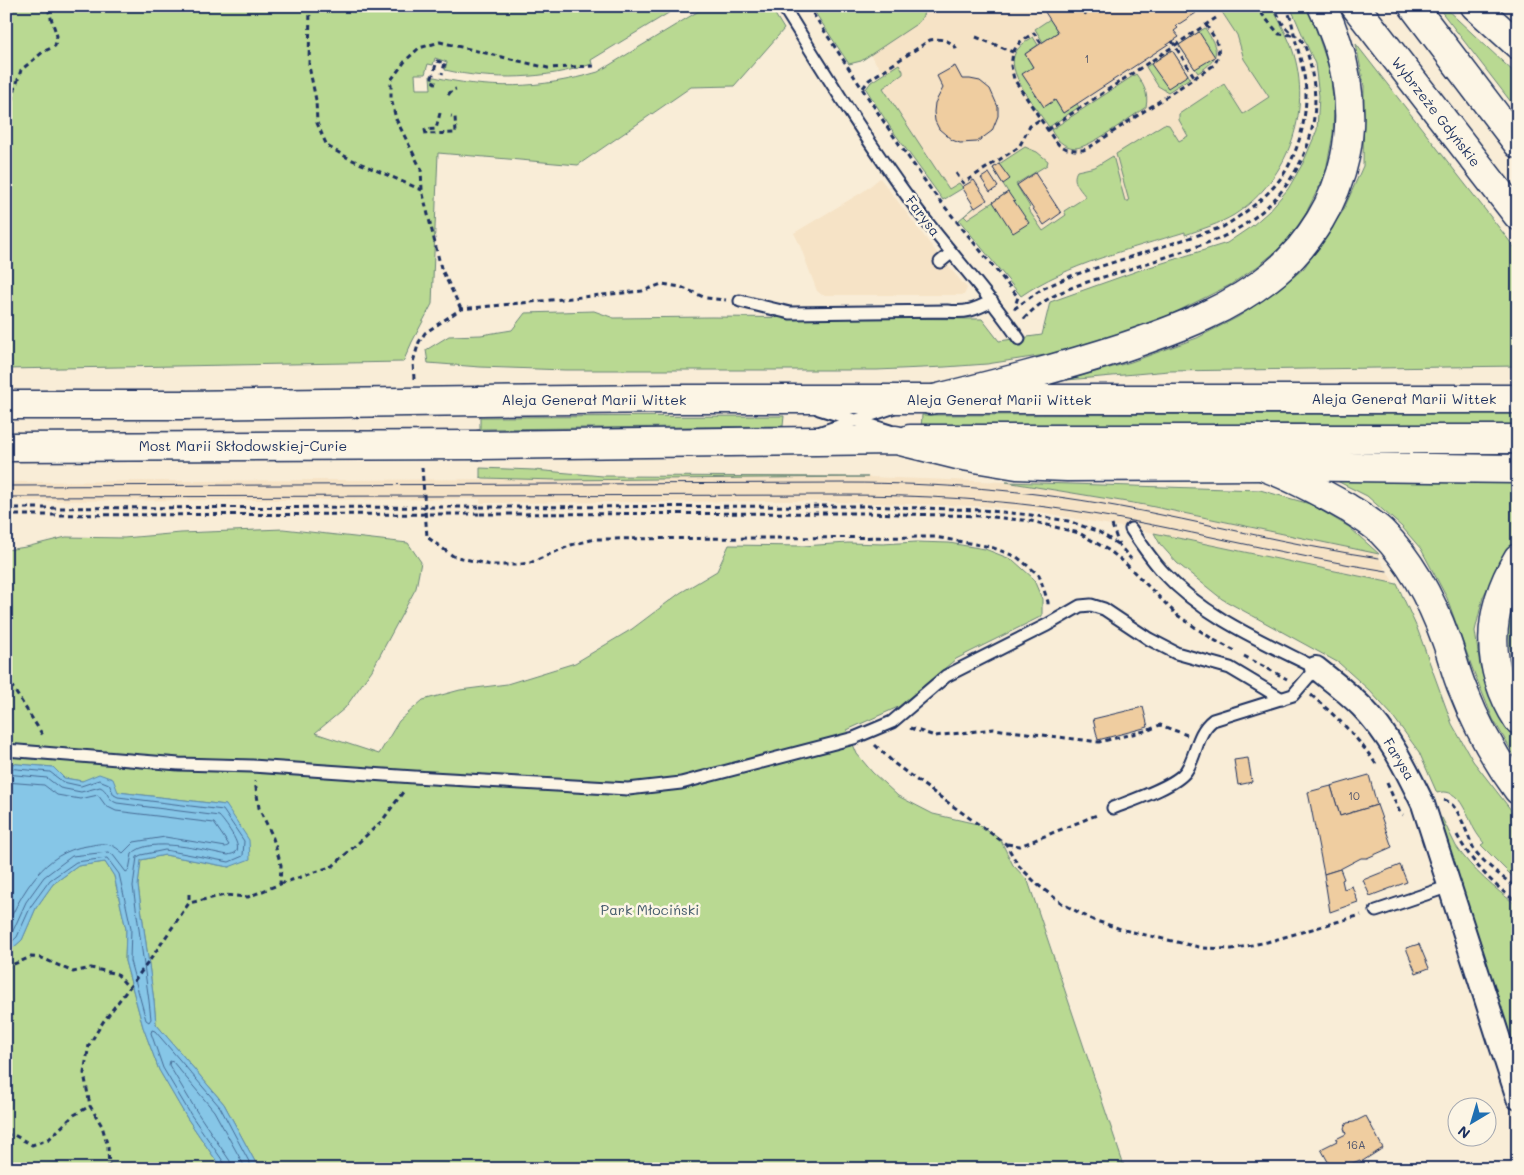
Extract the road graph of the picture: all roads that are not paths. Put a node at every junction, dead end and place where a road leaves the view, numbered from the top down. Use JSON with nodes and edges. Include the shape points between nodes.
{"nodes":[{"id":1,"x":783,"y":6,"type":"edge"},
{"id":2,"x":1322,"y":6,"type":"edge"},
{"id":3,"x":1355,"y":6,"type":"edge"},
{"id":4,"x":1413,"y":6,"type":"edge"},
{"id":5,"x":1475,"y":6,"type":"edge"},
{"id":6,"x":1518,"y":45,"type":"edge"},
{"id":7,"x":1518,"y":144,"type":"edge"},
{"id":8,"x":1518,"y":216,"type":"edge"},
{"id":9,"x":952,"y":253,"type":"junction"},
{"id":10,"x":940,"y":262,"type":"dead end"},
{"id":11,"x":992,"y":300,"type":"junction"},
{"id":12,"x":740,"y":301,"type":"road end"},
{"id":13,"x":1019,"y":339,"type":"dead end"},
{"id":14,"x":1518,"y":399,"type":"edge"},
{"id":15,"x":788,"y":400,"type":"junction"},
{"id":16,"x":925,"y":400,"type":"junction"},
{"id":17,"x":6,"y":405,"type":"edge"},
{"id":18,"x":856,"y":420,"type":"junction"},
{"id":19,"x":906,"y":439,"type":"junction"},
{"id":20,"x":1518,"y":439,"type":"edge"},
{"id":21,"x":792,"y":441,"type":"junction"},
{"id":22,"x":6,"y":447,"type":"edge"},
{"id":23,"x":1262,"y":466,"type":"junction"},
{"id":24,"x":1518,"y":469,"type":"edge"},
{"id":25,"x":1131,"y":529,"type":"dead end"},
{"id":26,"x":1518,"y":558,"type":"edge"},
{"id":27,"x":1316,"y":668,"type":"junction"},
{"id":28,"x":1282,"y":700,"type":"junction"},
{"id":29,"x":1518,"y":720,"type":"edge"},
{"id":30,"x":6,"y":750,"type":"edge"},
{"id":31,"x":1515,"y":784,"type":"edge"},
{"id":32,"x":1113,"y":808,"type":"road end"},
{"id":33,"x":1450,"y":886,"type":"junction"},
{"id":34,"x":1376,"y":911,"type":"road end"},
{"id":35,"x":1518,"y":1098,"type":"edge"}],
"edges":[{"from":1,"to":9,"type":"lane","name":"Farysa","via":[[874,150]]},
{"from":2,"to":16,"type":"main road","via":[[1344,66],[1349,130],[1343,167],[1330,201],[1295,254],[1234,301],[1150,338],[1030,376]]},
{"from":3,"to":8,"type":"main road","name":"Wybrzeże Gdyńskie"},
{"from":4,"to":7,"type":"main road"},
{"from":5,"to":6,"type":"main road"},
{"from":9,"to":10,"type":"lane"},
{"from":9,"to":11,"type":"lane","name":"Farysa"},
{"from":11,"to":12,"type":"lane","via":[[963,313],[790,312]]},
{"from":11,"to":13,"type":"lane","name":"Farysa"},
{"from":14,"to":16,"type":"main road","name":"Aleja Generał Marii Wittek"},
{"from":15,"to":16,"type":"main road","name":"Aleja Generał Marii Wittek"},
{"from":15,"to":17,"type":"main road","name":"Aleja Generał Marii Wittek","bridge":true},
{"from":15,"to":18,"type":"lane"},
{"from":16,"to":18,"type":"lane"},
{"from":18,"to":19,"type":"lane"},
{"from":18,"to":21,"type":"lane"},
{"from":19,"to":20,"type":"main road"},
{"from":19,"to":21,"type":"main road"},
{"from":19,"to":23,"type":"main road","via":[[957,455],[1016,465]]},
{"from":21,"to":22,"type":"main road","name":"Most Marii Skłodowskiej-Curie","bridge":true},
{"from":23,"to":24,"type":"main road"},
{"from":23,"to":31,"type":"main road","via":[[1284,474],[1363,518],[1382,532],[1410,566],[1426,592],[1481,733]]},
{"from":25,"to":27,"type":"lane","name":"Farysa","via":[[1163,572],[1203,607]]},
{"from":26,"to":29,"type":"main road","via":[[1500,593],[1492,631],[1496,670],[1509,706]]},
{"from":27,"to":28,"type":"lane","via":[[1293,695]]},
{"from":27,"to":33,"type":"street","name":"Farysa","via":[[1361,706],[1401,759],[1423,804]]},
{"from":28,"to":30,"type":"lane","via":[[1230,668],[1176,653],[1104,609],[1091,605],[1080,606],[946,676],[892,722],[854,738],[681,783],[628,789],[179,764]]},
{"from":28,"to":32,"type":"lane","via":[[1213,720],[1204,729],[1190,765],[1182,776]]},
{"from":33,"to":34,"type":"lane"},
{"from":33,"to":35,"type":"street","name":"Farysa"}]}
